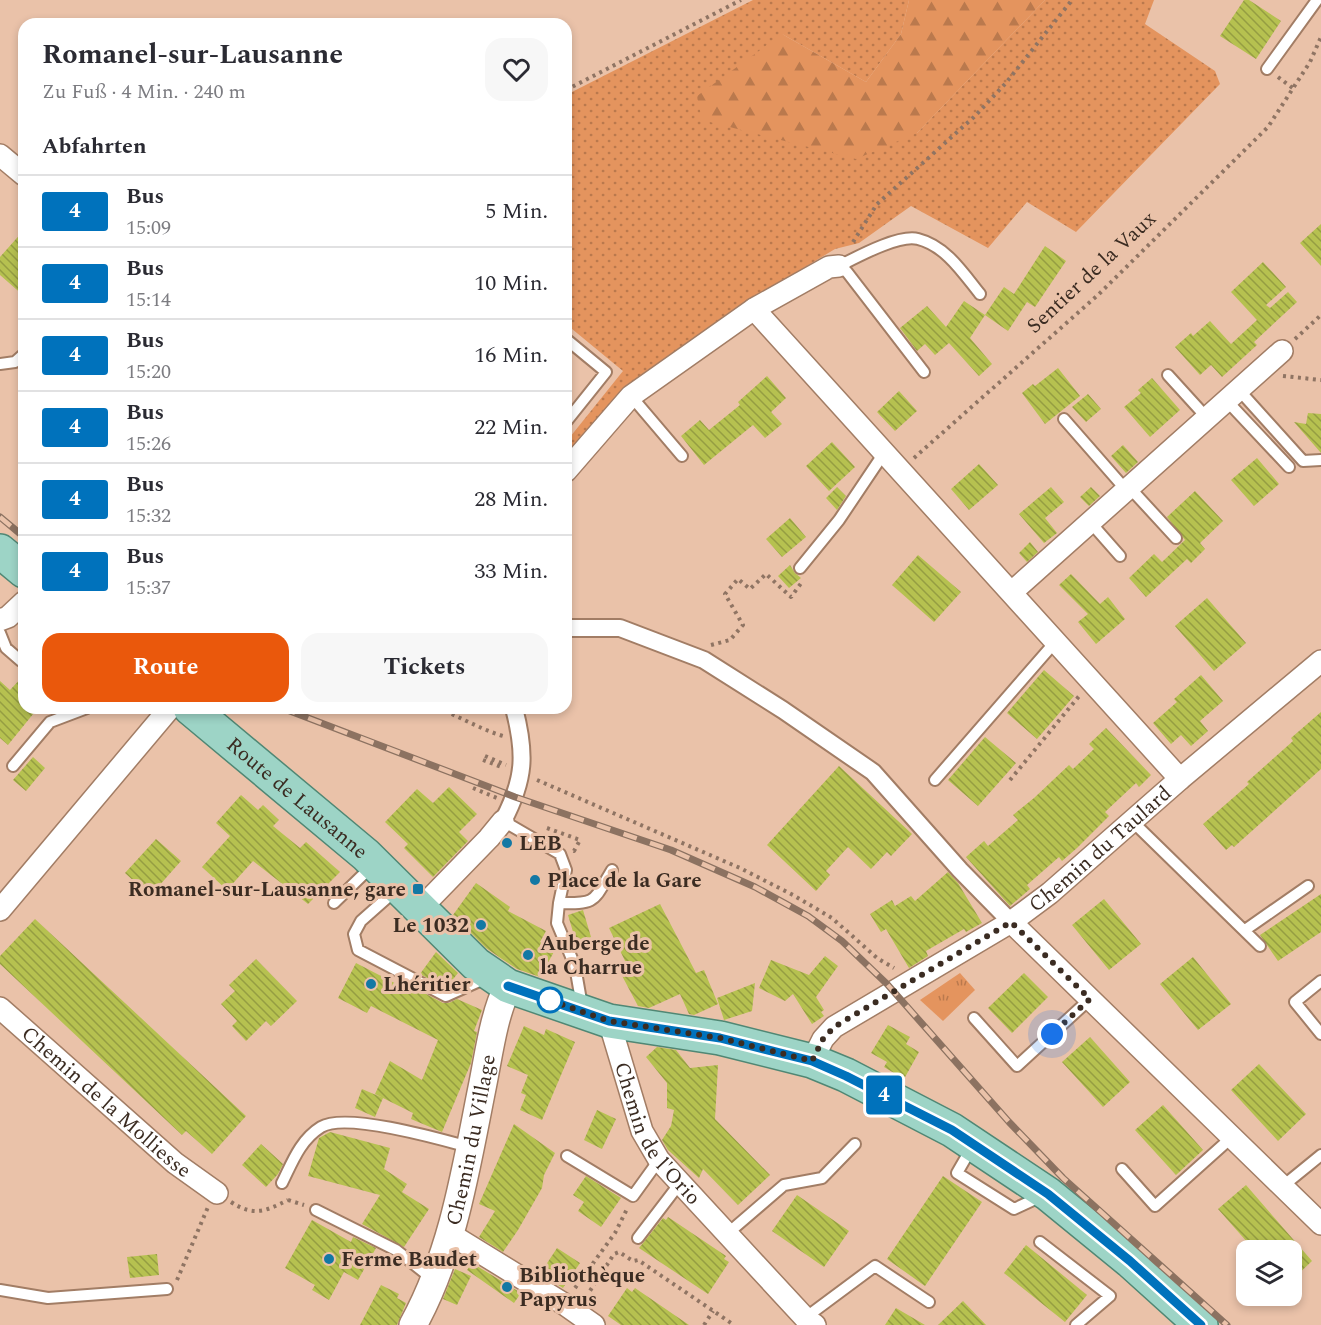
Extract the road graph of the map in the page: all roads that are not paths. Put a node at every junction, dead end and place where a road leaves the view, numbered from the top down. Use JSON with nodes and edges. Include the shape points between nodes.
{"nodes":[{"id":1,"x":1317,"y":0,"type":"edge"},
{"id":2,"x":1267,"y":69,"type":"road end"},
{"id":3,"x":0,"y":155,"type":"edge"},
{"id":4,"x":18,"y":170,"type":"edge"},
{"id":5,"x":840,"y":266,"type":"junction"},
{"id":6,"x":980,"y":294,"type":"dead end"},
{"id":7,"x":754,"y":309,"type":"junction"},
{"id":8,"x":572,"y":344,"type":"edge"},
{"id":9,"x":1282,"y":351,"type":"road end"},
{"id":10,"x":18,"y":359,"type":"edge"},
{"id":11,"x":0,"y":364,"type":"edge"},
{"id":12,"x":924,"y":372,"type":"dead end"},
{"id":13,"x":1168,"y":375,"type":"dead end"},
{"id":14,"x":632,"y":396,"type":"junction"},
{"id":15,"x":1233,"y":396,"type":"junction"},
{"id":16,"x":572,"y":414,"type":"edge"},
{"id":17,"x":1208,"y":418,"type":"junction"},
{"id":18,"x":1064,"y":419,"type":"dead end"},
{"id":19,"x":884,"y":453,"type":"junction"},
{"id":20,"x":682,"y":456,"type":"dead end"},
{"id":21,"x":1321,"y":460,"type":"edge"},
{"id":22,"x":572,"y":464,"type":"edge"},
{"id":23,"x":1289,"y":467,"type":"dead end"},
{"id":24,"x":1128,"y":490,"type":"junction"},
{"id":25,"x":1091,"y":523,"type":"junction"},
{"id":26,"x":1176,"y":538,"type":"dead end"},
{"id":27,"x":0,"y":551,"type":"edge"},
{"id":28,"x":1120,"y":556,"type":"dead end"},
{"id":29,"x":18,"y":566,"type":"edge"},
{"id":30,"x":800,"y":568,"type":"dead end"},
{"id":31,"x":1012,"y":592,"type":"junction"},
{"id":32,"x":18,"y":608,"type":"edge"},
{"id":33,"x":0,"y":620,"type":"edge"},
{"id":34,"x":572,"y":628,"type":"edge"},
{"id":35,"x":0,"y":633,"type":"edge"},
{"id":36,"x":1056,"y":641,"type":"junction"},
{"id":37,"x":18,"y":658,"type":"edge"},
{"id":38,"x":1321,"y":661,"type":"edge"},
{"id":39,"x":71,"y":714,"type":"edge"},
{"id":40,"x":165,"y":714,"type":"edge"},
{"id":41,"x":197,"y":714,"type":"edge"},
{"id":42,"x":515,"y":714,"type":"edge"},
{"id":43,"x":13,"y":766,"type":"dead end"},
{"id":44,"x":1180,"y":779,"type":"junction"},
{"id":45,"x":934,"y":780,"type":"dead end"},
{"id":46,"x":507,"y":812,"type":"junction"},
{"id":47,"x":1132,"y":822,"type":"junction"},
{"id":48,"x":375,"y":863,"type":"junction"},
{"id":49,"x":612,"y":870,"type":"dead end"},
{"id":50,"x":1308,"y":886,"type":"dead end"},
{"id":51,"x":409,"y":898,"type":"junction"},
{"id":52,"x":334,"y":903,"type":"dead end"},
{"id":53,"x":559,"y":903,"type":"junction"},
{"id":54,"x":0,"y":910,"type":"edge"},
{"id":55,"x":1011,"y":922,"type":"junction"},
{"id":56,"x":1245,"y":930,"type":"junction"},
{"id":57,"x":1260,"y":946,"type":"dead end"},
{"id":58,"x":500,"y":981,"type":"junction"},
{"id":59,"x":1321,"y":981,"type":"edge"},
{"id":60,"x":1090,"y":999,"type":"junction"},
{"id":61,"x":0,"y":1008,"type":"edge"},
{"id":62,"x":596,"y":1016,"type":"junction"},
{"id":63,"x":974,"y":1018,"type":"dead end"},
{"id":64,"x":1321,"y":1034,"type":"edge"},
{"id":65,"x":812,"y":1061,"type":"junction"},
{"id":66,"x":1232,"y":1137,"type":"junction"},
{"id":67,"x":855,"y":1144,"type":"dead end"},
{"id":68,"x":470,"y":1147,"type":"junction"},
{"id":69,"x":1321,"y":1155,"type":"edge"},
{"id":70,"x":567,"y":1156,"type":"dead end"},
{"id":71,"x":659,"y":1160,"type":"junction"},
{"id":72,"x":1122,"y":1169,"type":"dead end"},
{"id":73,"x":282,"y":1183,"type":"road end"},
{"id":74,"x":680,"y":1183,"type":"junction"},
{"id":75,"x":1283,"y":1186,"type":"junction"},
{"id":76,"x":217,"y":1193,"type":"road end"},
{"id":77,"x":316,"y":1210,"type":"road end"},
{"id":78,"x":1321,"y":1224,"type":"edge"},
{"id":79,"x":450,"y":1233,"type":"junction"},
{"id":80,"x":728,"y":1234,"type":"junction"},
{"id":81,"x":638,"y":1238,"type":"dead end"},
{"id":82,"x":1040,"y":1242,"type":"dead end"},
{"id":83,"x":434,"y":1280,"type":"junction"},
{"id":84,"x":167,"y":1289,"type":"road end"},
{"id":85,"x":0,"y":1290,"type":"edge"},
{"id":86,"x":929,"y":1302,"type":"dead end"},
{"id":87,"x":806,"y":1323,"type":"edge"},
{"id":88,"x":1197,"y":1324,"type":"edge"},
{"id":89,"x":413,"y":1325,"type":"edge"},
{"id":90,"x":594,"y":1325,"type":"edge"},
{"id":91,"x":1076,"y":1325,"type":"edge"}],
"edges":[{"from":1,"to":2,"type":"lane"},
{"from":3,"to":4,"type":"street"},
{"from":5,"to":6,"type":"lane","via":[[898,239],[916,238],[935,246],[955,262]]},
{"from":5,"to":7,"type":"street","via":[[829,267]]},
{"from":5,"to":12,"type":"lane"},
{"from":7,"to":14,"type":"street"},
{"from":7,"to":19,"type":"street"},
{"from":8,"to":16,"type":"lane","via":[[606,372]]},
{"from":9,"to":15,"type":"street"},
{"from":10,"to":11,"type":"lane"},
{"from":13,"to":17,"type":"lane"},
{"from":14,"to":20,"type":"lane"},
{"from":14,"to":22,"type":"street"},
{"from":15,"to":17,"type":"street"},
{"from":15,"to":21,"type":"lane","via":[[1303,461]]},
{"from":15,"to":23,"type":"lane"},
{"from":17,"to":24,"type":"street"},
{"from":18,"to":24,"type":"lane"},
{"from":19,"to":30,"type":"lane","via":[[839,520]]},
{"from":19,"to":31,"type":"street"},
{"from":24,"to":25,"type":"street"},
{"from":24,"to":26,"type":"lane"},
{"from":25,"to":28,"type":"lane"},
{"from":25,"to":31,"type":"street"},
{"from":27,"to":29,"type":"main road"},
{"from":31,"to":36,"type":"street"},
{"from":32,"to":33,"type":"street"},
{"from":34,"to":55,"type":"street","via":[[620,628],[704,660],[783,710],[873,772]]},
{"from":35,"to":37,"type":"lane","via":[[6,648]]},
{"from":36,"to":44,"type":"street"},
{"from":36,"to":45,"type":"lane"},
{"from":38,"to":44,"type":"street","name":"Chemin du Taulard"},
{"from":39,"to":43,"type":"lane","via":[[50,722]]},
{"from":40,"to":54,"type":"street"},
{"from":41,"to":48,"type":"main road","name":"Route de Lausanne"},
{"from":42,"to":46,"type":"street","via":[[520,742],[517,775]]},
{"from":44,"to":47,"type":"street","name":"Chemin du Taulard"},
{"from":46,"to":51,"type":"street","via":[[489,838]]},
{"from":46,"to":53,"type":"lane","via":[[560,854],[566,870]]},
{"from":47,"to":55,"type":"street","name":"Chemin du Taulard"},
{"from":47,"to":56,"type":"lane"},
{"from":48,"to":51,"type":"main road","name":"Route de Lausanne"},
{"from":48,"to":52,"type":"lane"},
{"from":49,"to":53,"type":"lane","via":[[595,898],[585,904]]},
{"from":50,"to":56,"type":"lane"},
{"from":51,"to":58,"type":"main road","name":"Route de Lausanne","via":[[476,964]]},
{"from":51,"to":58,"type":"lane","via":[[361,921],[354,934],[358,950],[447,996]]},
{"from":53,"to":62,"type":"lane","via":[[557,923]]},
{"from":55,"to":60,"type":"street"},
{"from":55,"to":65,"type":"street","name":"Chemin du Taulard","via":[[834,1027]]},
{"from":56,"to":57,"type":"lane"},
{"from":58,"to":62,"type":"main road"},
{"from":58,"to":68,"type":"street","name":"Chemin du Village","via":[[498,1011]]},
{"from":59,"to":64,"type":"lane","via":[[1295,1002]]},
{"from":60,"to":63,"type":"lane","via":[[1017,1065]]},
{"from":60,"to":66,"type":"street"},
{"from":61,"to":76,"type":"street","name":"Chemin de la Molliesse","via":[[175,1163]]},
{"from":62,"to":65,"type":"main road","via":[[720,1038]]},
{"from":62,"to":71,"type":"street","name":"Chemin de l'Orio","via":[[642,1131]]},
{"from":65,"to":88,"type":"main road","via":[[952,1130],[1048,1194],[1130,1261]]},
{"from":66,"to":72,"type":"lane","via":[[1155,1206]]},
{"from":66,"to":75,"type":"street"},
{"from":67,"to":80,"type":"lane","via":[[822,1178],[784,1185]]},
{"from":68,"to":73,"type":"lane","via":[[428,1135],[342,1121],[321,1127],[301,1145]]},
{"from":68,"to":79,"type":"street","name":"Chemin du Village"},
{"from":69,"to":75,"type":"lane"},
{"from":70,"to":71,"type":"lane","via":[[633,1196]]},
{"from":71,"to":74,"type":"street","name":"Chemin de l'Orio"},
{"from":74,"to":80,"type":"street","name":"Chemin de l'Orio"},
{"from":74,"to":81,"type":"lane"},
{"from":75,"to":78,"type":"street"},
{"from":77,"to":83,"type":"lane","via":[[396,1250]]},
{"from":79,"to":83,"type":"street","name":"Chemin du Village"},
{"from":79,"to":90,"type":"street"},
{"from":80,"to":87,"type":"street","name":"Chemin de l'Orio"},
{"from":82,"to":91,"type":"lane","via":[[1110,1296]]},
{"from":83,"to":89,"type":"street","name":"Chemin du Village"},
{"from":84,"to":85,"type":"lane","via":[[48,1298]]},
{"from":86,"to":87,"type":"lane","name":"Chemin de l'Orio","via":[[875,1266]]}]}
